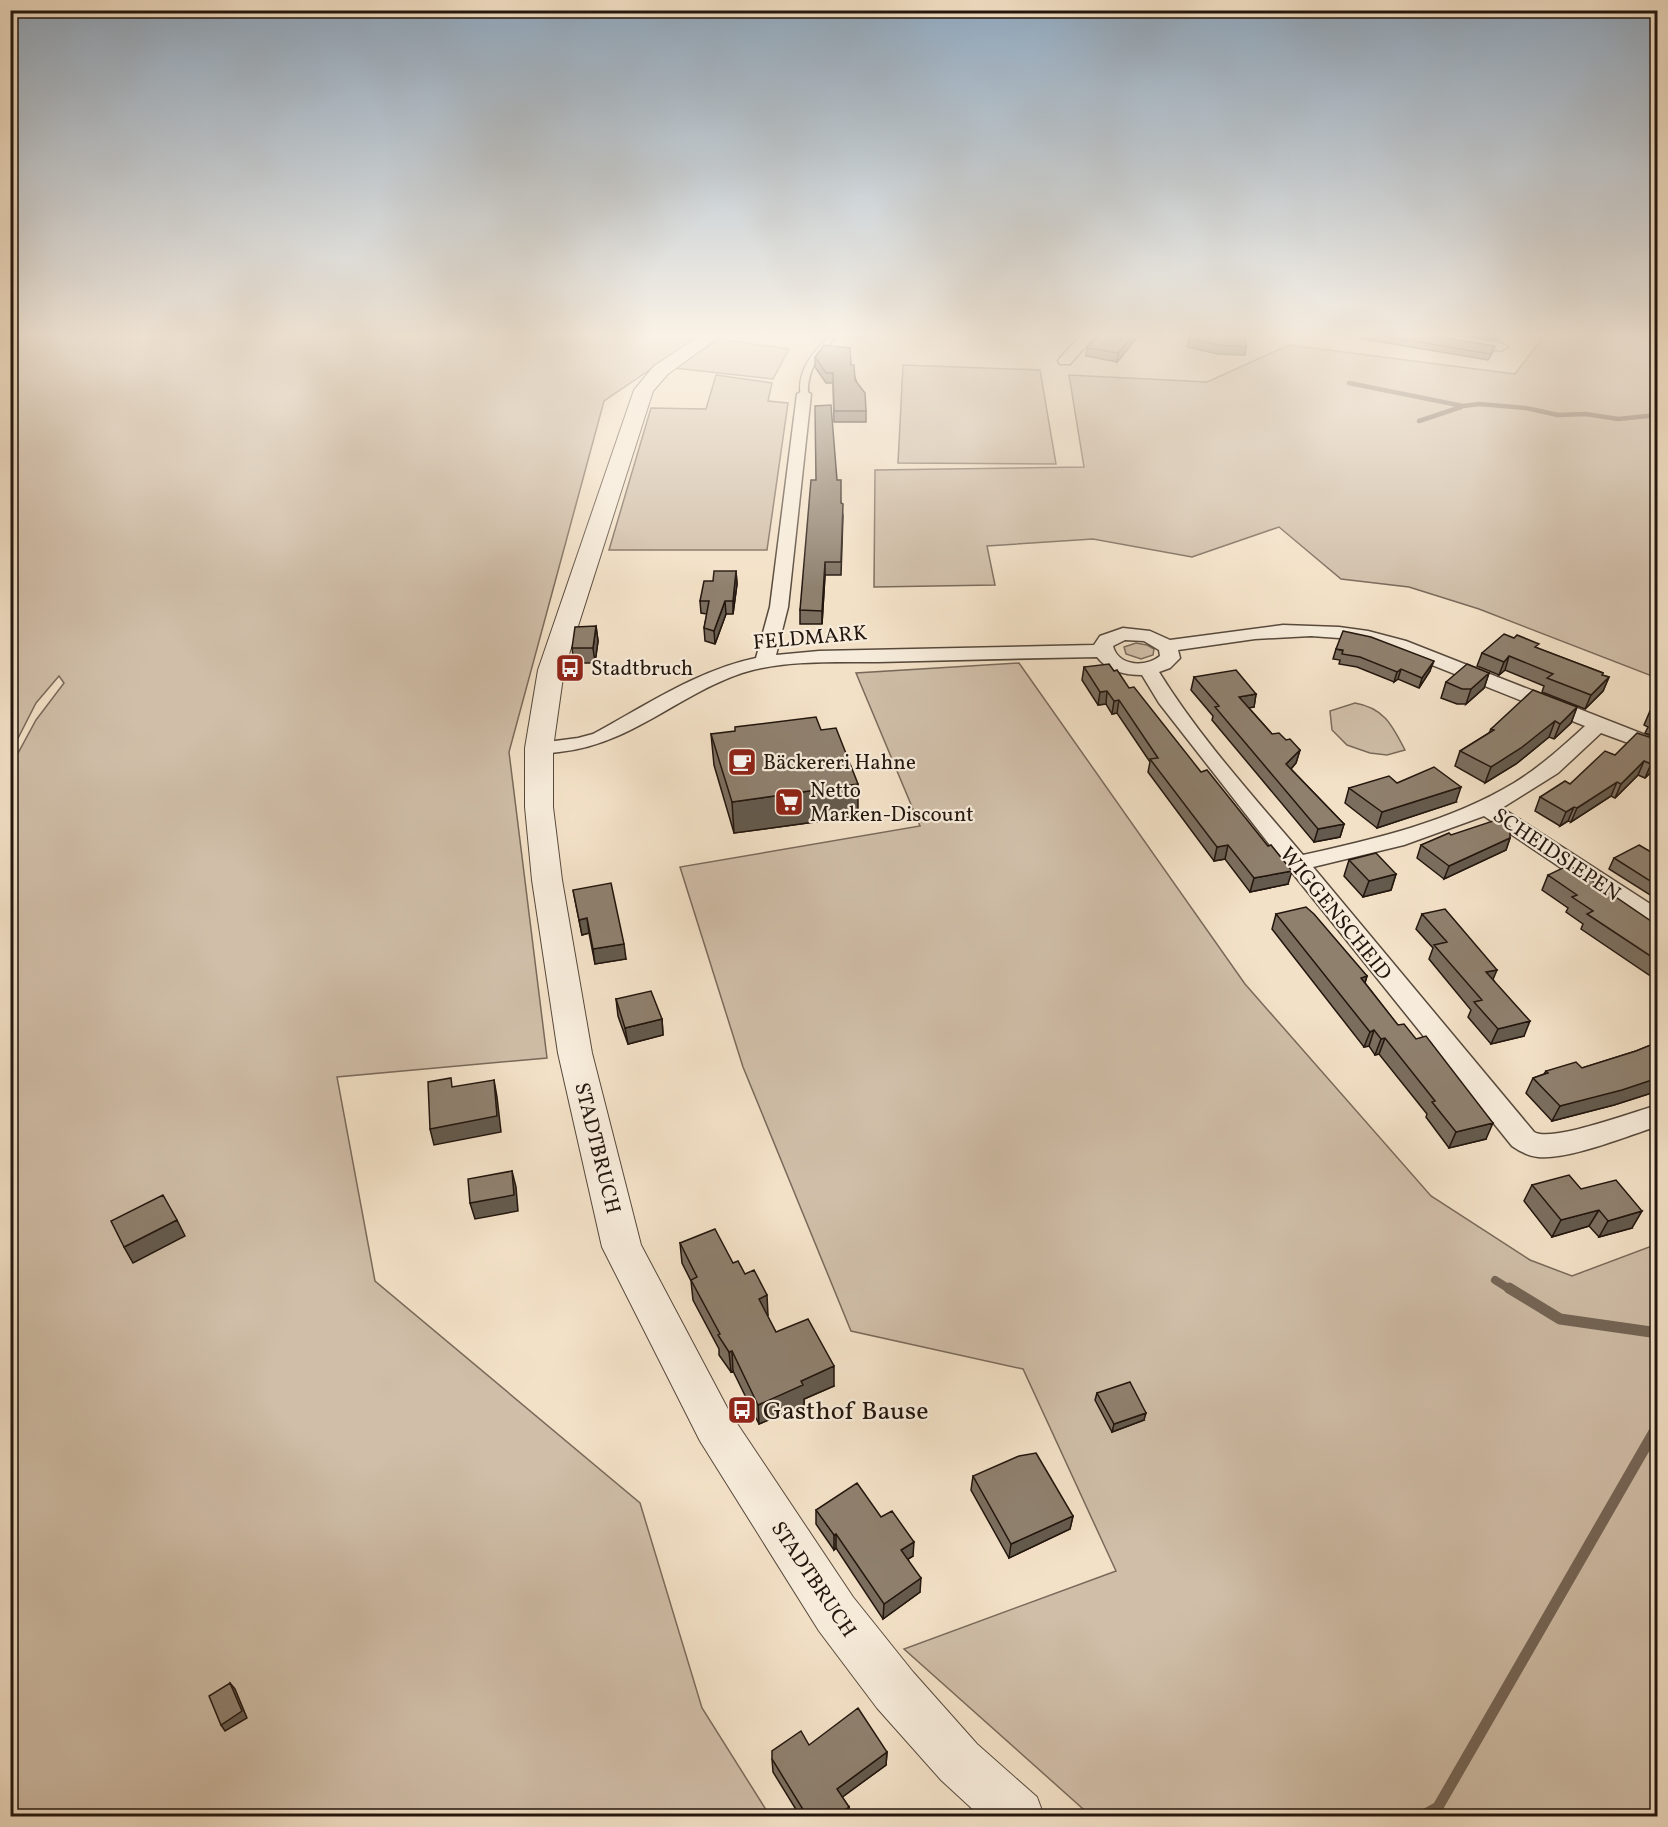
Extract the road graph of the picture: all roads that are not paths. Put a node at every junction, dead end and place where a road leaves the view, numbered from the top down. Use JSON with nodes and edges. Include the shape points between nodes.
{"nodes":[{"id":1,"x":635,"y":418,"type":"edge"},
{"id":2,"x":801,"y":418,"type":"edge"},
{"id":3,"x":1167,"y":646,"type":"junction"},
{"id":4,"x":1103,"y":651,"type":"junction"},
{"id":5,"x":765,"y":662,"type":"junction"},
{"id":6,"x":1148,"y":669,"type":"junction"},
{"id":7,"x":1598,"y":725,"type":"junction"},
{"id":8,"x":1653,"y":746,"type":"edge"},
{"id":9,"x":539,"y":748,"type":"junction"},
{"id":10,"x":1486,"y":807,"type":"junction"},
{"id":11,"x":1295,"y":864,"type":"junction"},
{"id":12,"x":1658,"y":921,"type":"edge"},
{"id":13,"x":1658,"y":1115,"type":"edge"},
{"id":14,"x":1018,"y":1816,"type":"edge"}],
"edges":[{"from":1,"to":9,"type":"street","name":"STADTBRUCH","via":[[551,670]]},
{"from":2,"to":5,"type":"street","via":[[779,607]]},
{"from":3,"to":4,"type":"street","via":[[1143,634],[1123,634],[1107,640]]},
{"from":3,"to":6,"type":"street","via":[[1170,652],[1166,663]]},
{"from":3,"to":7,"type":"street","via":[[1278,630],[1354,634],[1399,645]]},
{"from":4,"to":5,"type":"street","name":"FELDMARK","via":[[819,657]]},
{"from":4,"to":6,"type":"street","via":[[1107,658],[1125,667]]},
{"from":5,"to":9,"type":"street","name":"FELDMARK","via":[[715,677],[600,738]]},
{"from":6,"to":11,"type":"street","name":"WIGGENSCHEID","via":[[1179,716]]},
{"from":7,"to":8,"type":"street"},
{"from":7,"to":10,"type":"street","name":"SCHEIDSIEPEN","via":[[1551,768]]},
{"from":9,"to":14,"type":"street","name":"STADTBRUCH","via":[[539,807],[546,869],[575,1053],[622,1247],[715,1427],[836,1614],[895,1690],[959,1762]]},
{"from":10,"to":11,"type":"street","name":"SCHEIDSIEPEN","via":[[1390,843]]},
{"from":10,"to":12,"type":"street","name":"SCHEIDSIEPEN"},
{"from":11,"to":13,"type":"street","name":"WIGGENSCHEID","via":[[1529,1144],[1545,1147]]}]}
